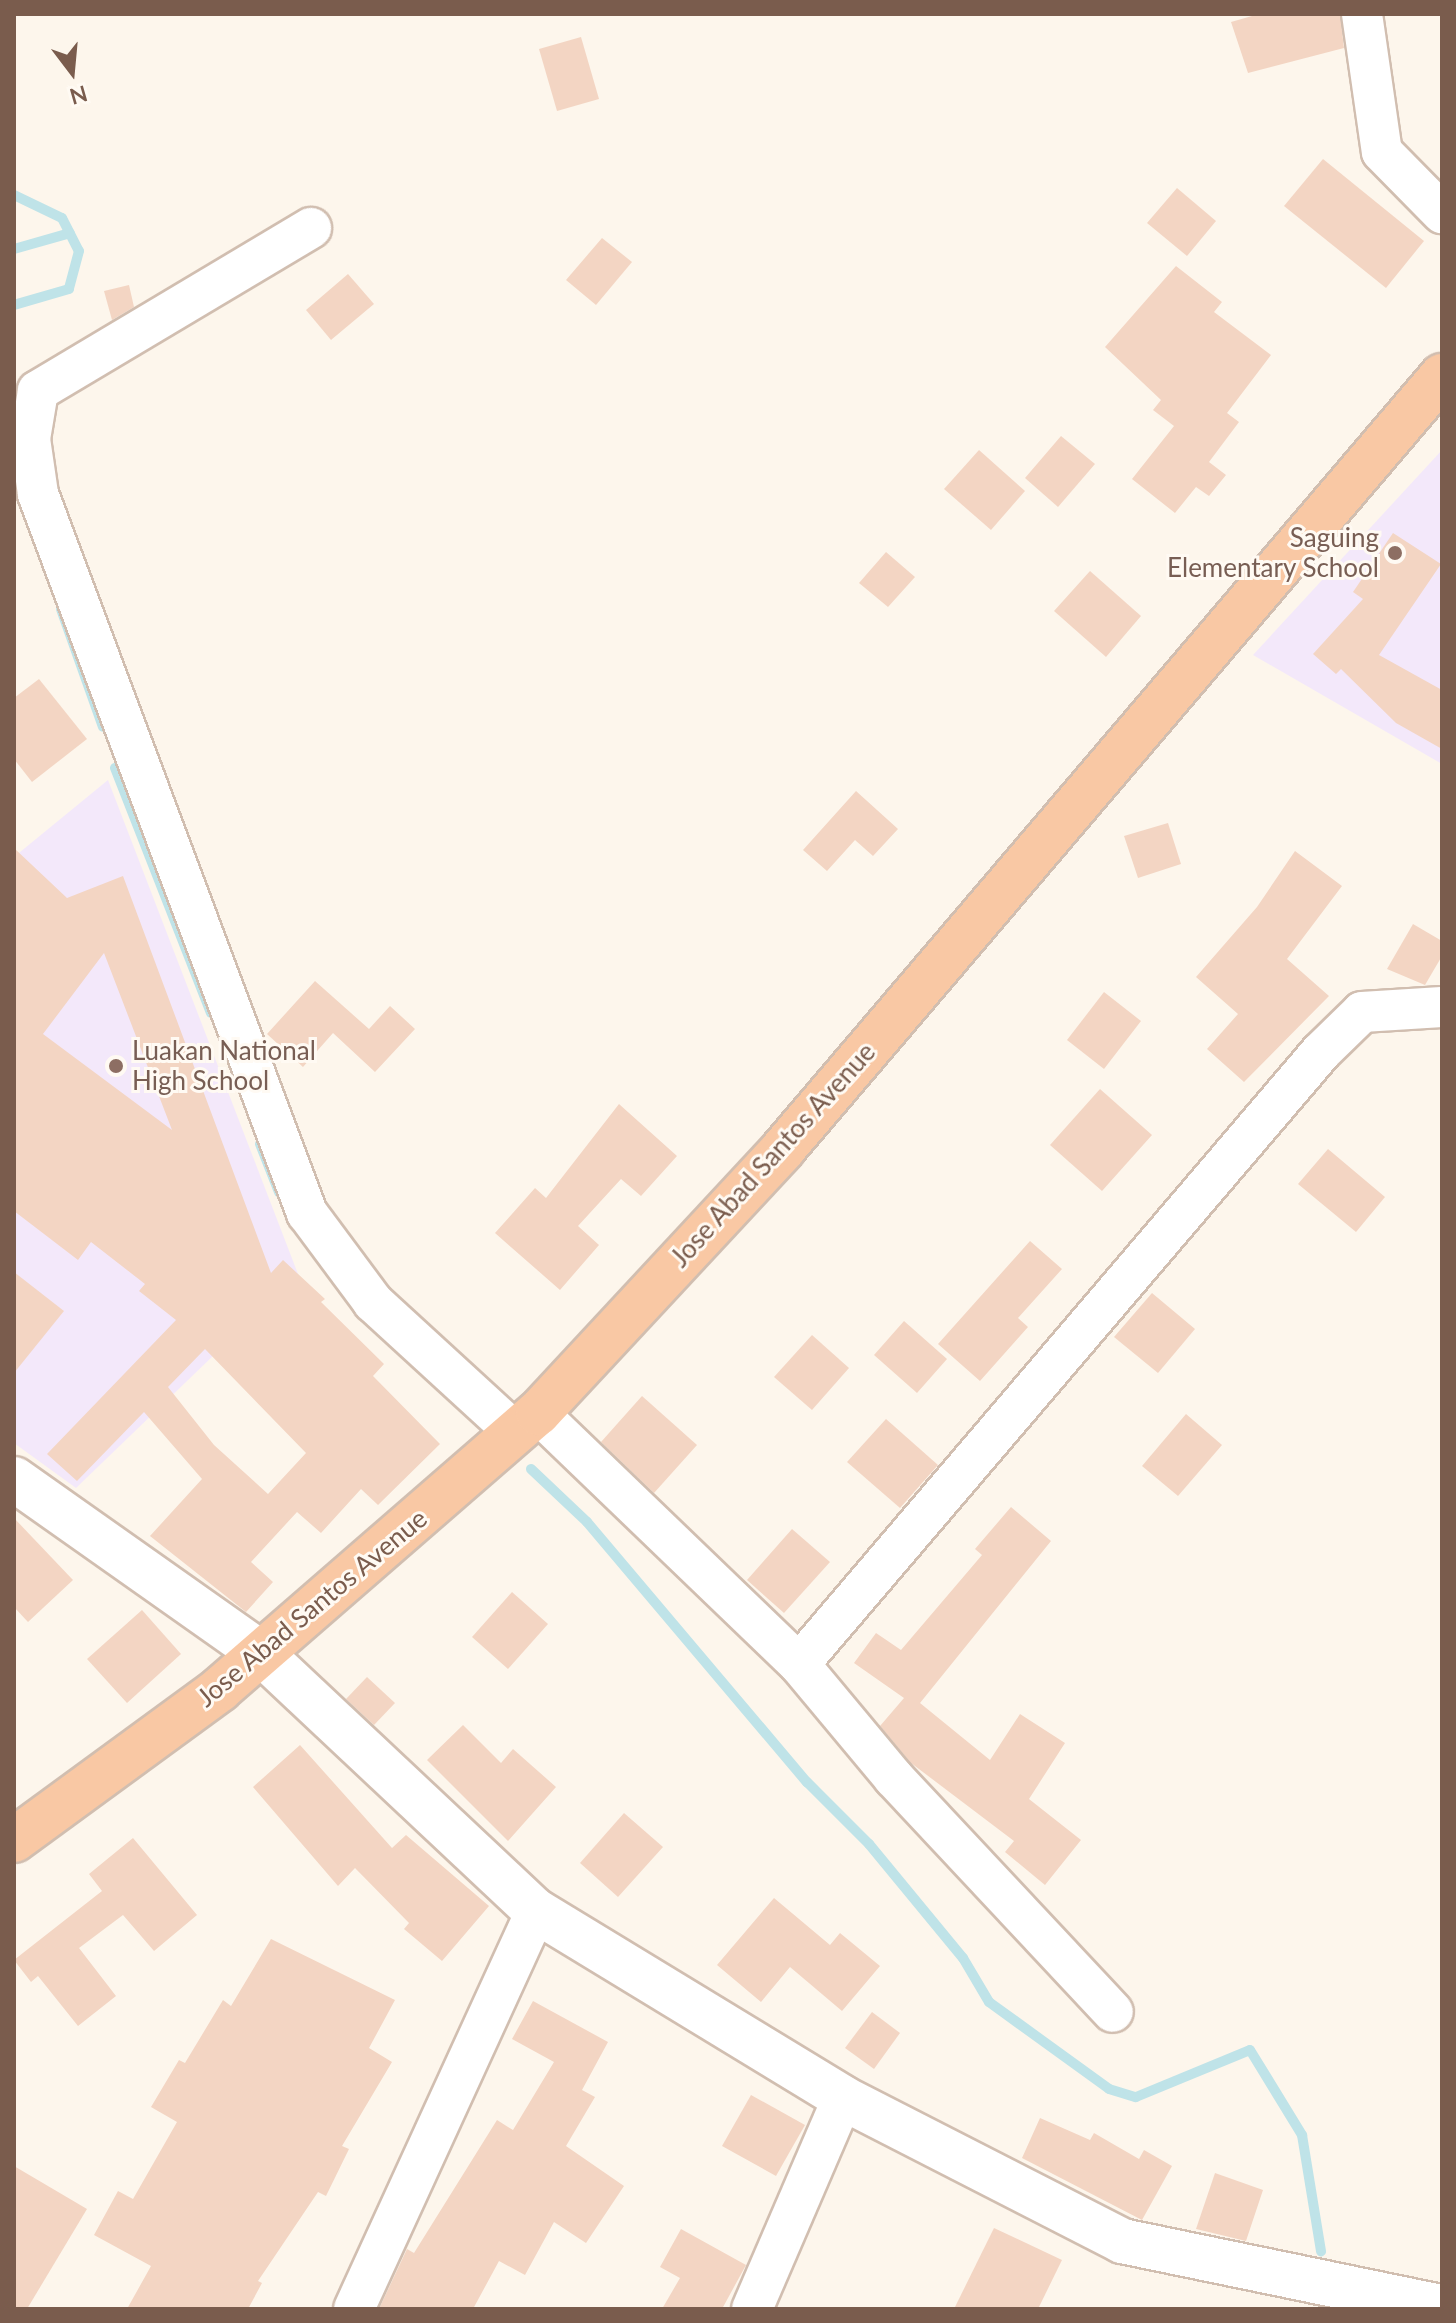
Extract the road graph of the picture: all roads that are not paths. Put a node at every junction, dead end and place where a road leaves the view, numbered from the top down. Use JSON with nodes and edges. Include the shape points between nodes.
{"nodes":[{"id":1,"x":1362,"y":14,"type":"edge"},
{"id":2,"x":1442,"y":213,"type":"edge"},
{"id":3,"x":311,"y":228,"type":"dead end"},
{"id":4,"x":1442,"y":376,"type":"edge"},
{"id":5,"x":22,"y":445,"type":"edge"},
{"id":6,"x":1442,"y":1007,"type":"edge"},
{"id":7,"x":526,"y":1423,"type":"junction"},
{"id":8,"x":14,"y":1479,"type":"edge"},
{"id":9,"x":262,"y":1654,"type":"junction"},
{"id":10,"x":799,"y":1664,"type":"junction"},
{"id":11,"x":14,"y":1840,"type":"edge"},
{"id":12,"x":536,"y":1911,"type":"junction"},
{"id":13,"x":1113,"y":2012,"type":"dead end"},
{"id":14,"x":843,"y":2098,"type":"junction"},
{"id":15,"x":1442,"y":2307,"type":"edge"},
{"id":16,"x":354,"y":2309,"type":"edge"},
{"id":17,"x":752,"y":2309,"type":"edge"}],
"edges":[{"from":1,"to":2,"type":"street","via":[[1382,152]]},
{"from":3,"to":5,"type":"street","via":[[38,391]]},
{"from":4,"to":7,"type":"highway","name":"Jose Abad Santos Avenue","via":[[783,1149]]},
{"from":5,"to":7,"type":"street","via":[[307,1213],[373,1302]]},
{"from":6,"to":10,"type":"street","via":[[1362,1012],[1321,1052]]},
{"from":7,"to":9,"type":"highway","name":"Jose Abad Santos Avenue"},
{"from":7,"to":10,"type":"street"},
{"from":8,"to":9,"type":"street"},
{"from":9,"to":11,"type":"highway","name":"Jose Abad Santos Avenue"},
{"from":9,"to":12,"type":"street"},
{"from":10,"to":13,"type":"street","via":[[894,1778]]},
{"from":12,"to":14,"type":"street"},
{"from":12,"to":16,"type":"street"},
{"from":14,"to":15,"type":"street","via":[[1122,2241]]},
{"from":14,"to":17,"type":"street"}]}
